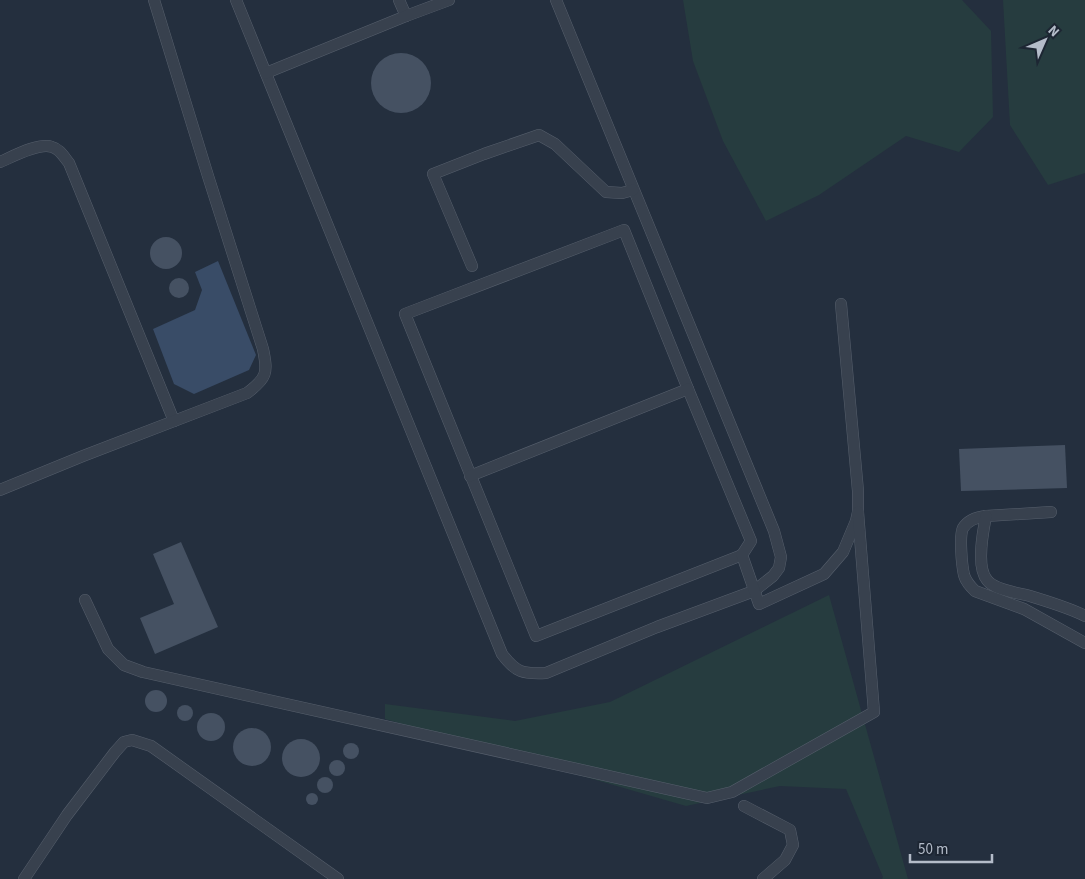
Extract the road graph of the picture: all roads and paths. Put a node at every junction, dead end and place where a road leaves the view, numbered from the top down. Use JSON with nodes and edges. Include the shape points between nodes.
{"nodes":[{"id":1,"x":154,"y":0,"type":"edge"},
{"id":2,"x":236,"y":0,"type":"edge"},
{"id":3,"x":399,"y":0,"type":"edge"},
{"id":4,"x":449,"y":0,"type":"edge"},
{"id":5,"x":556,"y":0,"type":"edge"},
{"id":6,"x":406,"y":16,"type":"junction"},
{"id":7,"x":266,"y":73,"type":"junction"},
{"id":8,"x":0,"y":162,"type":"edge"},
{"id":9,"x":633,"y":190,"type":"junction"},
{"id":10,"x":472,"y":266,"type":"dead end"},
{"id":11,"x":840,"y":304,"type":"dead end"},
{"id":12,"x":688,"y":389,"type":"junction"},
{"id":13,"x":174,"y":421,"type":"junction"},
{"id":14,"x":470,"y":476,"type":"junction"},
{"id":15,"x":0,"y":490,"type":"edge"},
{"id":16,"x":858,"y":512,"type":"junction"},
{"id":17,"x":1051,"y":512,"type":"dead end"},
{"id":18,"x":986,"y":516,"type":"junction"},
{"id":19,"x":742,"y":556,"type":"junction"},
{"id":20,"x":754,"y":592,"type":"junction"},
{"id":21,"x":1031,"y":596,"type":"junction"},
{"id":22,"x":85,"y":600,"type":"dead end"},
{"id":23,"x":1024,"y":609,"type":"junction"},
{"id":24,"x":1085,"y":616,"type":"edge"},
{"id":25,"x":1085,"y":643,"type":"edge"},
{"id":26,"x":744,"y":806,"type":"dead end"},
{"id":27,"x":24,"y":879,"type":"edge"},
{"id":28,"x":338,"y":879,"type":"edge"},
{"id":29,"x":763,"y":879,"type":"edge"}],
"edges":[{"from":1,"to":13,"type":"street","via":[[266,365],[265,375],[259,384],[247,393]]},
{"from":2,"to":7,"type":"street"},
{"from":3,"to":6,"type":"street"},
{"from":4,"to":6,"type":"street"},
{"from":5,"to":9,"type":"street"},
{"from":6,"to":7,"type":"street"},
{"from":7,"to":20,"type":"street","via":[[502,654],[510,665],[531,674],[546,673],[657,626]]},
{"from":8,"to":13,"type":"street","via":[[46,146],[59,150],[69,163]]},
{"from":9,"to":10,"type":"street","via":[[606,192],[555,144],[539,135],[433,174]]},
{"from":9,"to":20,"type":"street","via":[[774,531],[781,557],[778,568]]},
{"from":11,"to":16,"type":"street"},
{"from":12,"to":14,"type":"street"},
{"from":12,"to":14,"type":"street","via":[[624,230],[405,314]]},
{"from":12,"to":19,"type":"street","via":[[751,541]]},
{"from":13,"to":15,"type":"street"},
{"from":14,"to":19,"type":"street","via":[[536,636]]},
{"from":16,"to":20,"type":"street","via":[[843,552],[824,574],[759,604]]},
{"from":16,"to":22,"type":"street","via":[[874,712],[732,792],[707,798],[144,672],[124,665],[108,649]]},
{"from":17,"to":18,"type":"street"},
{"from":18,"to":21,"type":"street","via":[[981,543],[982,573],[998,588]]},
{"from":18,"to":23,"type":"street","via":[[971,520],[962,531],[964,575],[975,591]]},
{"from":19,"to":20,"type":"street"},
{"from":21,"to":23,"type":"street"},
{"from":21,"to":24,"type":"street"},
{"from":23,"to":25,"type":"street"},
{"from":26,"to":29,"type":"street","via":[[790,830],[793,845],[785,860]]},
{"from":27,"to":28,"type":"street","via":[[115,752],[124,742],[132,740],[152,746]]}]}
